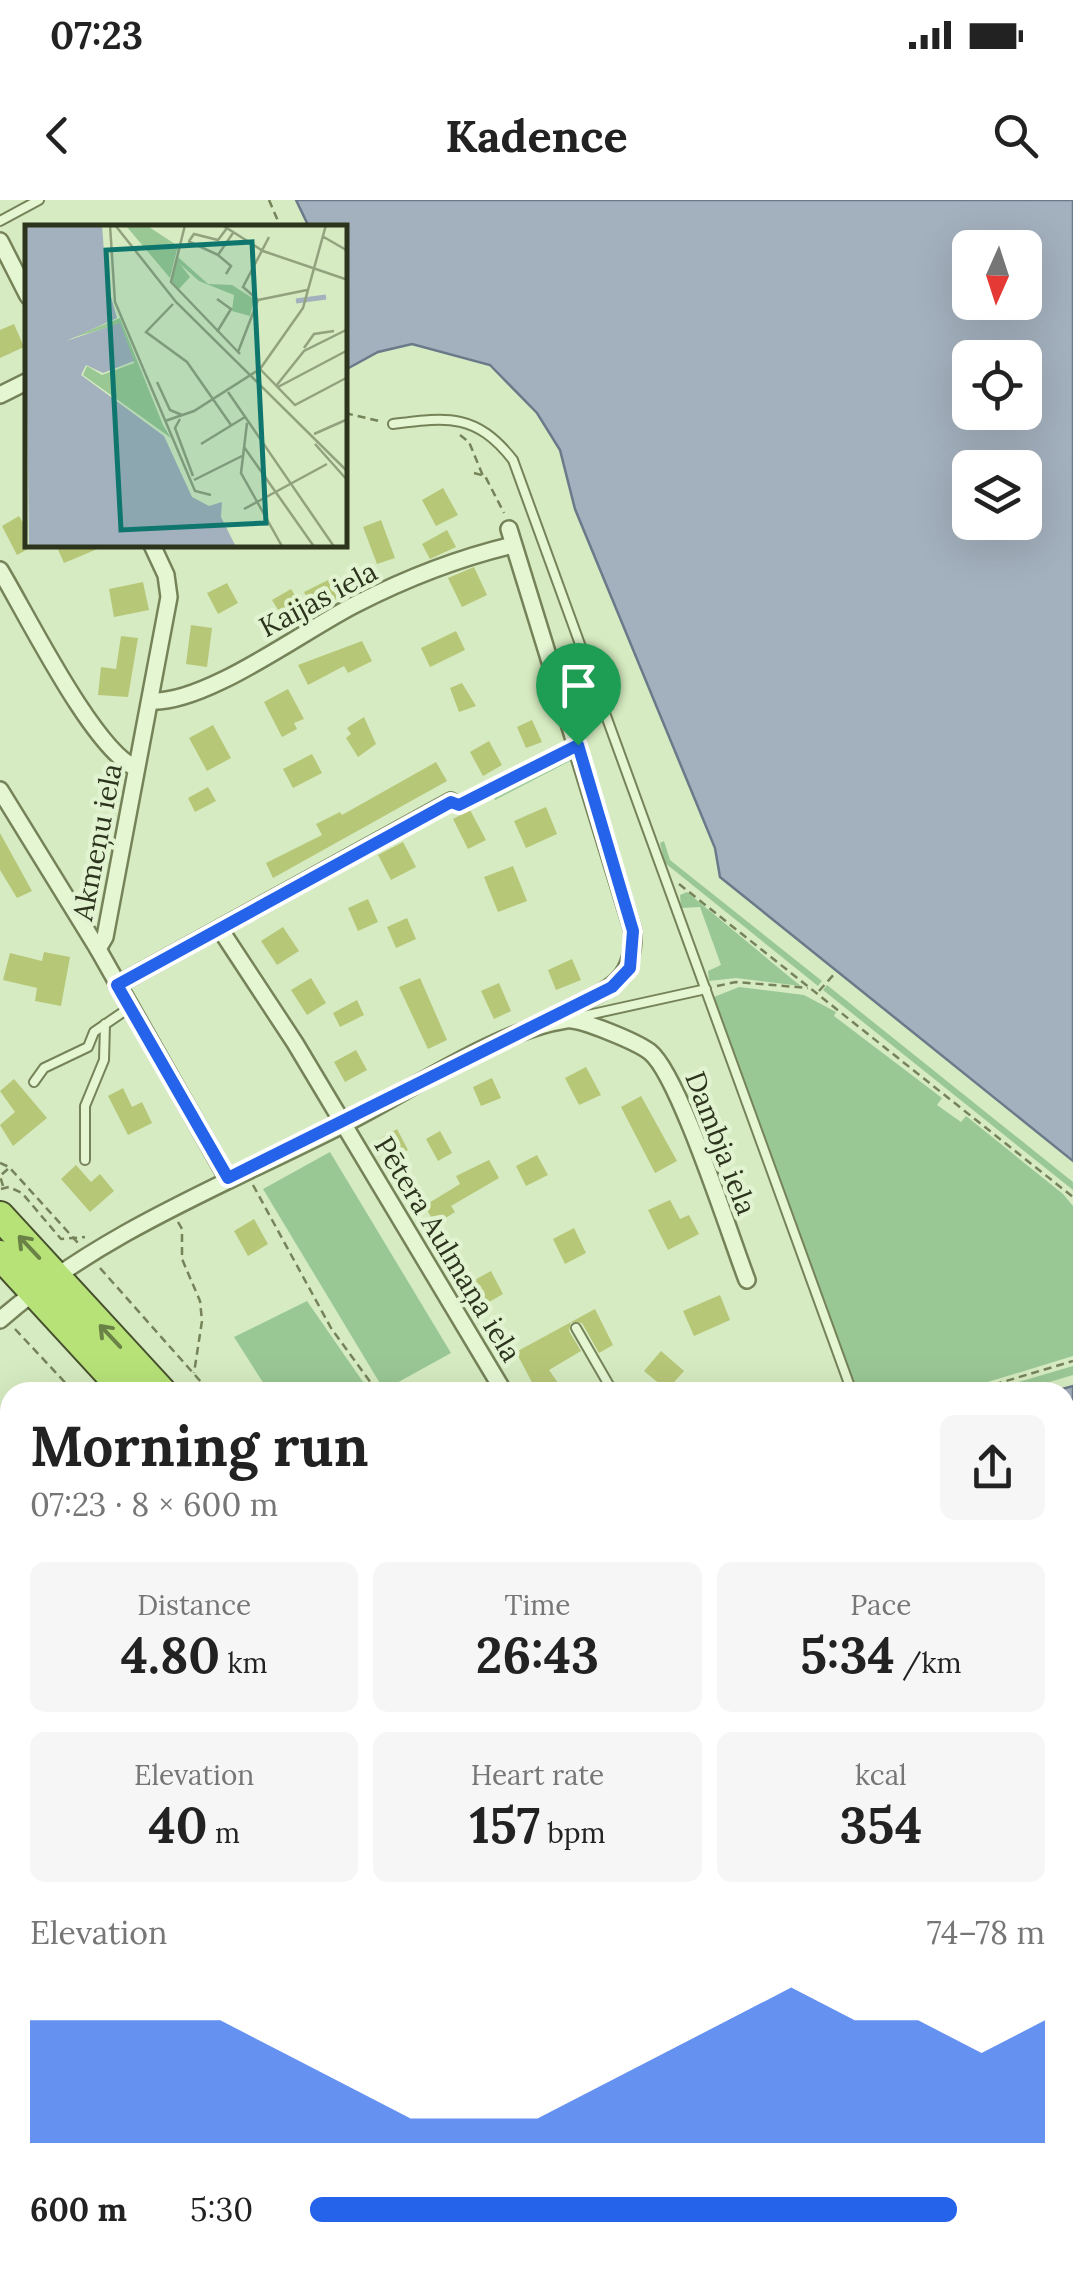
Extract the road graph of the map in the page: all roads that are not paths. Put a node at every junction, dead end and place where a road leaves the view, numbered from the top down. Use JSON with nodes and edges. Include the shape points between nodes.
{"nodes":[{"id":1,"x":39,"y":200,"type":"edge"},
{"id":2,"x":0,"y":221,"type":"edge"},
{"id":3,"x":0,"y":241,"type":"edge"},
{"id":4,"x":25,"y":290,"type":"edge"},
{"id":5,"x":25,"y":382,"type":"edge"},
{"id":6,"x":0,"y":394,"type":"edge"},
{"id":7,"x":392,"y":424,"type":"road end"},
{"id":8,"x":153,"y":548,"type":"edge"},
{"id":9,"x":0,"y":570,"type":"edge"},
{"id":10,"x":150,"y":701,"type":"junction"},
{"id":11,"x":136,"y":768,"type":"junction"},
{"id":12,"x":0,"y":790,"type":"edge"},
{"id":13,"x":451,"y":802,"type":"road end"},
{"id":14,"x":220,"y":928,"type":"junction"},
{"id":15,"x":98,"y":949,"type":"junction"},
{"id":16,"x":117,"y":985,"type":"junction"},
{"id":17,"x":706,"y":989,"type":"junction"},
{"id":18,"x":130,"y":1008,"type":"junction"},
{"id":19,"x":573,"y":1019,"type":"junction"},
{"id":20,"x":106,"y":1024,"type":"junction"},
{"id":21,"x":544,"y":1024,"type":"junction"},
{"id":22,"x":34,"y":1082,"type":"dead end"},
{"id":23,"x":344,"y":1124,"type":"junction"},
{"id":24,"x":85,"y":1160,"type":"dead end"},
{"id":25,"x":228,"y":1178,"type":"junction"},
{"id":26,"x":0,"y":1216,"type":"edge"},
{"id":27,"x":0,"y":1255,"type":"edge"},
{"id":28,"x":747,"y":1280,"type":"dead end"},
{"id":29,"x":47,"y":1287,"type":"junction"},
{"id":30,"x":2,"y":1319,"type":"edge"},
{"id":31,"x":576,"y":1328,"type":"dead end"},
{"id":32,"x":118,"y":1382,"type":"edge"},
{"id":33,"x":151,"y":1382,"type":"edge"},
{"id":34,"x":498,"y":1382,"type":"edge"},
{"id":35,"x":607,"y":1382,"type":"edge"},
{"id":36,"x":848,"y":1382,"type":"edge"}],
"edges":[{"from":1,"to":2,"type":"lane"},
{"from":3,"to":4,"type":"street"},
{"from":5,"to":6,"type":"street"},
{"from":7,"to":17,"type":"lane","via":[[473,423],[513,460]]},
{"from":8,"to":10,"type":"street","name":"Akmeņu iela","via":[[170,597]]},
{"from":9,"to":11,"type":"street","via":[[94,729],[116,758]]},
{"from":10,"to":11,"type":"street","name":"Akmeņu iela"},
{"from":10,"to":21,"type":"street","name":"Kaijas iela","via":[[166,702],[223,679],[352,605],[511,537],[627,904],[634,951],[630,968],[612,987]]},
{"from":11,"to":15,"type":"street","name":"Akmeņu iela"},
{"from":12,"to":15,"type":"street"},
{"from":13,"to":14,"type":"street"},
{"from":14,"to":16,"type":"street"},
{"from":14,"to":23,"type":"street","name":"Pētera Aulmaņa iela"},
{"from":15,"to":16,"type":"street","name":"Akmeņu iela"},
{"from":16,"to":18,"type":"street","name":"Akmeņu iela"},
{"from":17,"to":19,"type":"lane"},
{"from":17,"to":36,"type":"lane"},
{"from":18,"to":20,"type":"lane"},
{"from":18,"to":25,"type":"street","name":"Akmeņu iela"},
{"from":19,"to":21,"type":"street"},
{"from":19,"to":28,"type":"street","name":"Dambja iela","via":[[628,1040],[664,1066]]},
{"from":20,"to":22,"type":"lane","via":[[88,1047],[44,1068]]},
{"from":20,"to":24,"type":"lane","via":[[104,1060],[85,1106]]},
{"from":21,"to":23,"type":"street"},
{"from":23,"to":25,"type":"street"},
{"from":23,"to":34,"type":"street","name":"Pētera Aulmaņa iela"},
{"from":25,"to":29,"type":"street"},
{"from":29,"to":26,"type":"highway","one_way":true},
{"from":27,"to":29,"type":"highway"},
{"from":29,"to":30,"type":"street"},
{"from":29,"to":32,"type":"highway"},
{"from":33,"to":29,"type":"highway","one_way":true},
{"from":31,"to":35,"type":"lane"}]}
